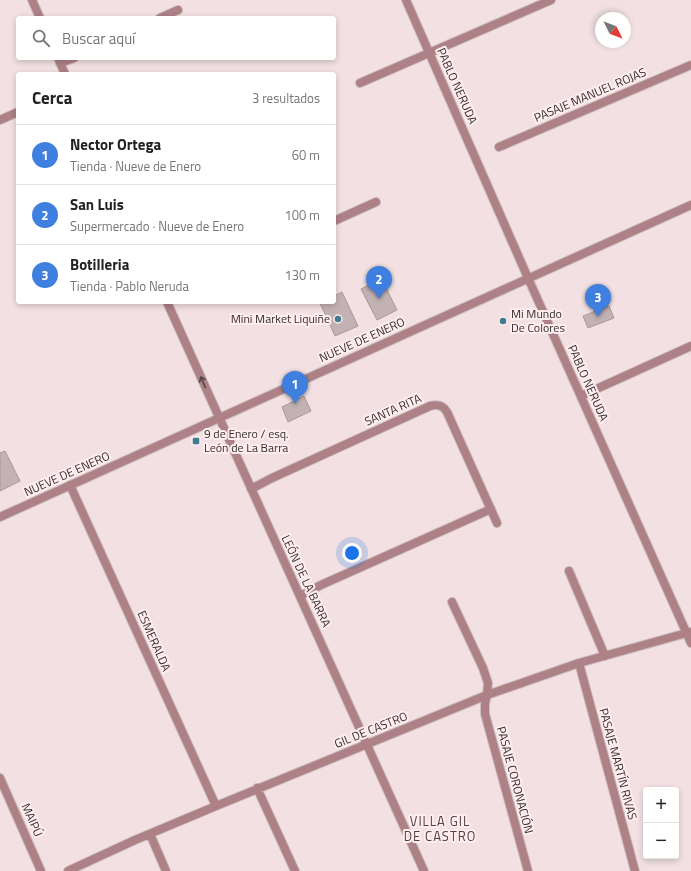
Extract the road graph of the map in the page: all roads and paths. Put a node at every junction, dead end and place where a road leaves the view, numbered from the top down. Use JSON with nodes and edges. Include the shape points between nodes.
{"nodes":[{"id":1,"x":32,"y":0,"type":"edge"},
{"id":2,"x":406,"y":0,"type":"edge"},
{"id":3,"x":552,"y":0,"type":"edge"},
{"id":4,"x":178,"y":10,"type":"dead end"},
{"id":5,"x":39,"y":16,"type":"edge"},
{"id":6,"x":164,"y":16,"type":"edge"},
{"id":7,"x":429,"y":53,"type":"junction"},
{"id":8,"x":59,"y":61,"type":"edge"},
{"id":9,"x":691,"y":65,"type":"edge"},
{"id":10,"x":64,"y":72,"type":"edge"},
{"id":11,"x":360,"y":84,"type":"dead end"},
{"id":12,"x":16,"y":113,"type":"edge"},
{"id":13,"x":0,"y":120,"type":"edge"},
{"id":14,"x":499,"y":147,"type":"dead end"},
{"id":15,"x":376,"y":202,"type":"dead end"},
{"id":16,"x":691,"y":205,"type":"edge"},
{"id":17,"x":336,"y":220,"type":"edge"},
{"id":18,"x":528,"y":278,"type":"junction"},
{"id":19,"x":168,"y":304,"type":"edge"},
{"id":20,"x":691,"y":346,"type":"edge"},
{"id":21,"x":581,"y":396,"type":"junction"},
{"id":22,"x":218,"y":418,"type":"junction"},
{"id":23,"x":70,"y":485,"type":"junction"},
{"id":24,"x":251,"y":489,"type":"junction"},
{"id":25,"x":491,"y":509,"type":"junction"},
{"id":26,"x":0,"y":517,"type":"edge"},
{"id":27,"x":497,"y":523,"type":"dead end"},
{"id":28,"x":569,"y":571,"type":"dead end"},
{"id":29,"x":300,"y":596,"type":"junction"},
{"id":30,"x":452,"y":602,"type":"dead end"},
{"id":31,"x":689,"y":632,"type":"edge"},
{"id":32,"x":691,"y":643,"type":"edge"},
{"id":33,"x":604,"y":656,"type":"junction"},
{"id":34,"x":579,"y":663,"type":"junction"},
{"id":35,"x":487,"y":695,"type":"junction"},
{"id":36,"x":368,"y":744,"type":"junction"},
{"id":37,"x":0,"y":778,"type":"edge"},
{"id":38,"x":257,"y":788,"type":"junction"},
{"id":39,"x":216,"y":806,"type":"junction"},
{"id":40,"x":150,"y":834,"type":"junction"},
{"id":41,"x":41,"y":871,"type":"edge"},
{"id":42,"x":68,"y":871,"type":"edge"},
{"id":43,"x":166,"y":871,"type":"edge"},
{"id":44,"x":295,"y":871,"type":"edge"},
{"id":45,"x":424,"y":871,"type":"edge"},
{"id":46,"x":528,"y":871,"type":"edge"},
{"id":47,"x":635,"y":871,"type":"edge"}],
"edges":[{"from":1,"to":5,"type":"street"},
{"from":2,"to":7,"type":"street","name":"PABLO NERUDA"},
{"from":3,"to":7,"type":"street"},
{"from":4,"to":6,"type":"street"},
{"from":7,"to":11,"type":"street"},
{"from":7,"to":18,"type":"street","name":"PABLO NERUDA"},
{"from":8,"to":10,"type":"street"},
{"from":9,"to":14,"type":"street","name":"PASAJE MANUEL ROJAS"},
{"from":12,"to":13,"type":"street"},
{"from":15,"to":17,"type":"street"},
{"from":16,"to":18,"type":"street","name":"NUEVE DE ENERO"},
{"from":18,"to":21,"type":"street","name":"PABLO NERUDA"},
{"from":18,"to":22,"type":"street","name":"NUEVE DE ENERO"},
{"from":22,"to":19,"type":"street","name":"LEÓN DE LA BARRA","one_way":true},
{"from":20,"to":21,"type":"street"},
{"from":21,"to":31,"type":"street","name":"PABLO NERUDA"},
{"from":22,"to":23,"type":"street","name":"NUEVE DE ENERO"},
{"from":22,"to":24,"type":"street","name":"LEÓN DE LA BARRA"},
{"from":23,"to":26,"type":"street","name":"NUEVE DE ENERO"},
{"from":23,"to":39,"type":"street","name":"ESMERALDA"},
{"from":24,"to":25,"type":"street","name":"SANTA RITA","via":[[430,406],[440,405],[447,412]]},
{"from":24,"to":29,"type":"street","name":"LEÓN DE LA BARRA"},
{"from":25,"to":27,"type":"street","name":"SANTA RITA"},
{"from":25,"to":29,"type":"street"},
{"from":28,"to":33,"type":"street"},
{"from":29,"to":36,"type":"street","name":"LEÓN DE LA BARRA"},
{"from":30,"to":35,"type":"street","name":"PASAJE CORONACIÓN","via":[[483,668],[488,683]]},
{"from":31,"to":32,"type":"street","name":"PABLO NERUDA"},
{"from":31,"to":33,"type":"street","name":"GIL DE CASTRO"},
{"from":33,"to":34,"type":"street","name":"GIL DE CASTRO"},
{"from":34,"to":35,"type":"street","name":"GIL DE CASTRO"},
{"from":34,"to":47,"type":"street","name":"PASAJE MARTÍN RIVAS"},
{"from":35,"to":36,"type":"street","name":"GIL DE CASTRO"},
{"from":35,"to":46,"type":"street","name":"PASAJE CORONACIÓN","via":[[485,714]]},
{"from":36,"to":38,"type":"street","name":"GIL DE CASTRO"},
{"from":36,"to":45,"type":"street","name":"LEÓN DE LA BARRA"},
{"from":37,"to":41,"type":"street","name":"MAIPÚ"},
{"from":38,"to":39,"type":"street","name":"GIL DE CASTRO"},
{"from":38,"to":44,"type":"street"},
{"from":39,"to":40,"type":"street","name":"GIL DE CASTRO"},
{"from":40,"to":42,"type":"street","name":"GIL DE CASTRO"},
{"from":40,"to":43,"type":"street"}]}
